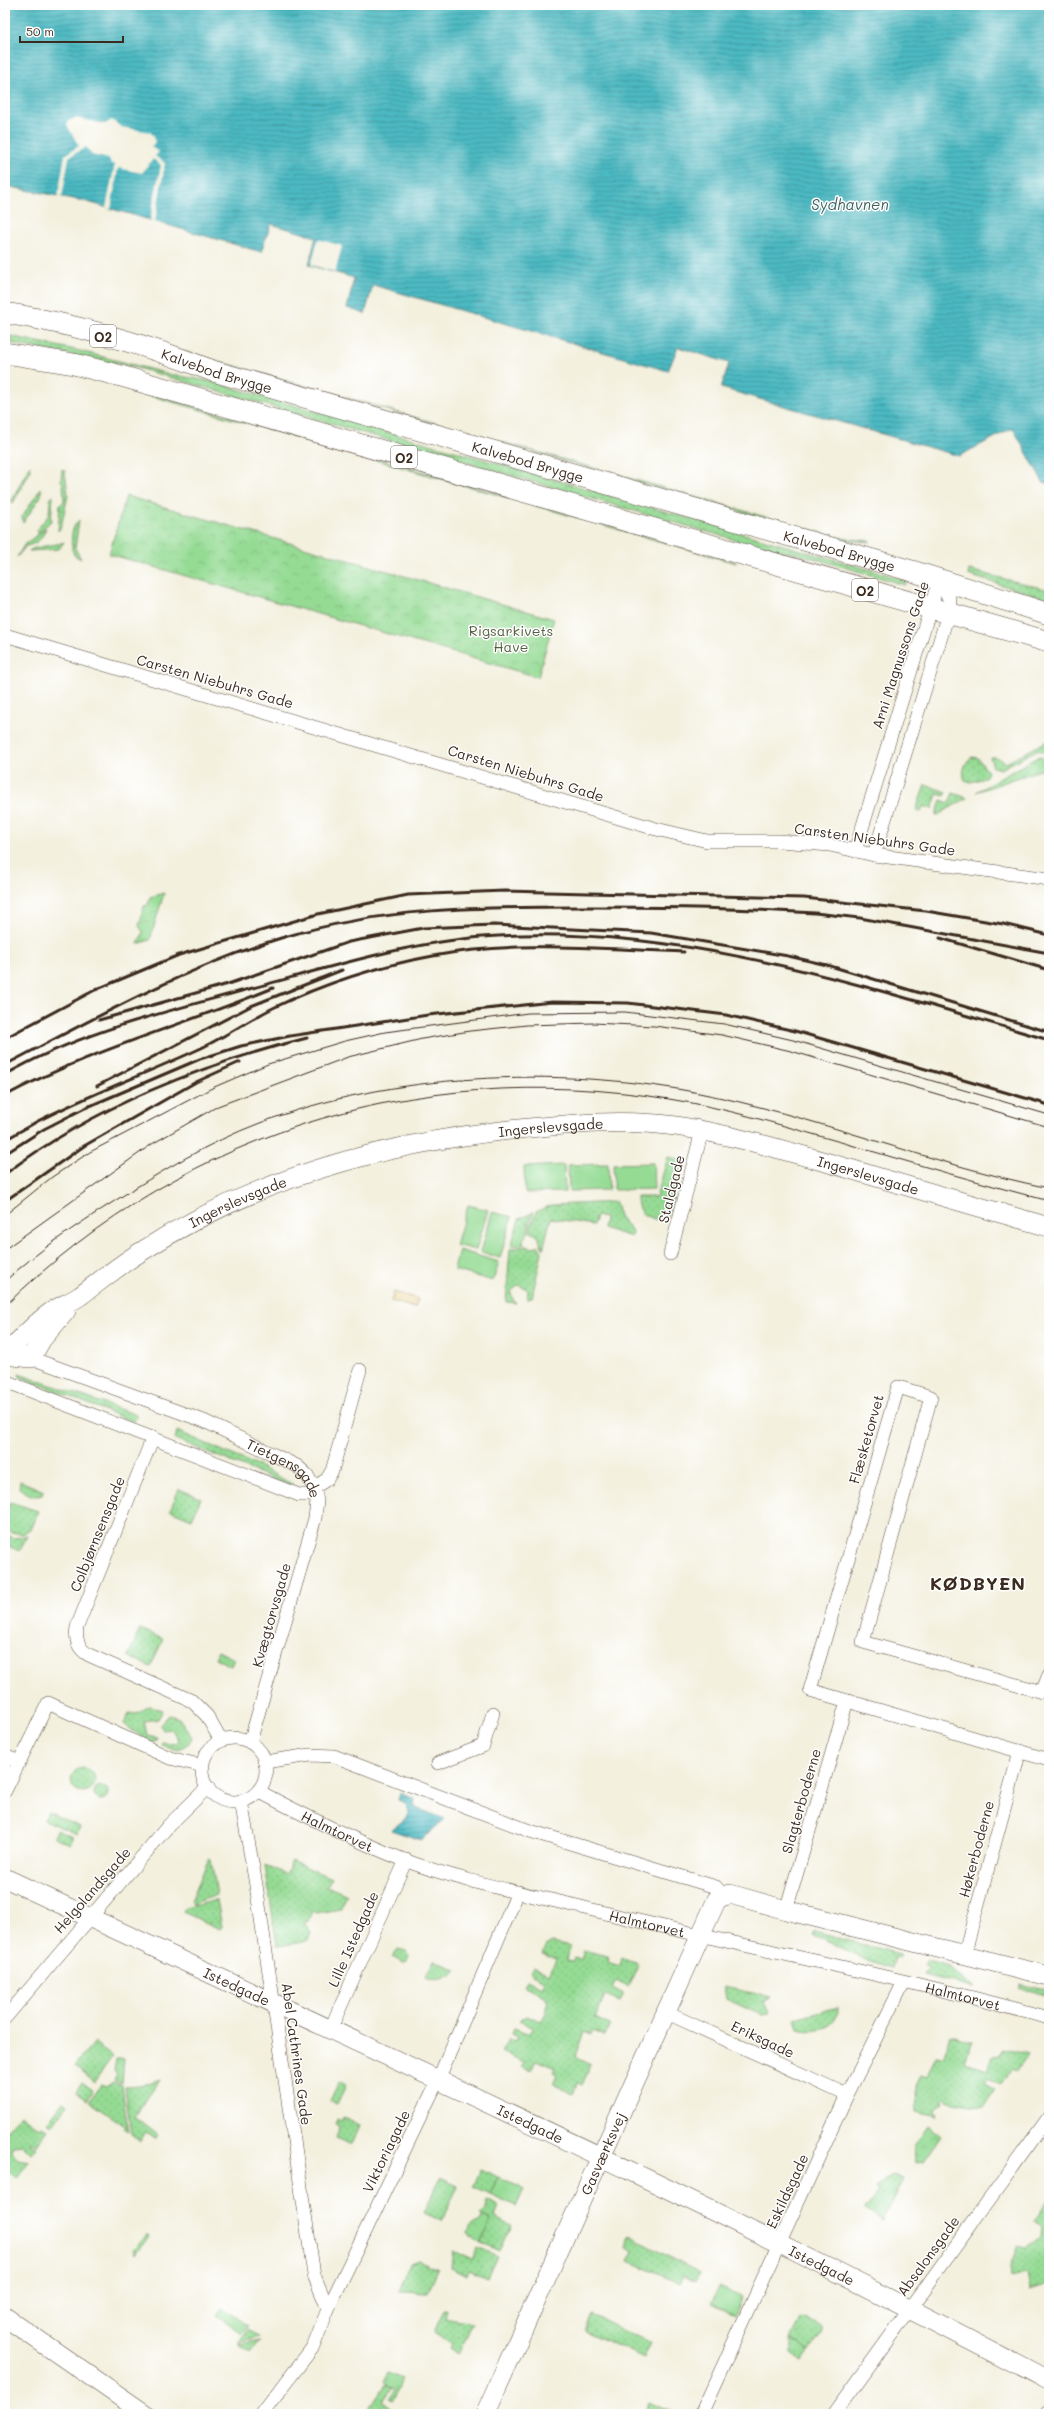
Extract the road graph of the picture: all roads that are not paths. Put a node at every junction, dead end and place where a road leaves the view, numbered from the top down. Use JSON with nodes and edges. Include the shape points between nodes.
{"nodes":[{"id":1,"x":5,"y":313,"type":"edge"},
{"id":2,"x":5,"y":354,"type":"edge"},
{"id":3,"x":939,"y":580,"type":"junction"},
{"id":4,"x":942,"y":607,"type":"junction"},
{"id":5,"x":1049,"y":614,"type":"edge"},
{"id":6,"x":1049,"y":620,"type":"edge"},
{"id":7,"x":997,"y":627,"type":"junction"},
{"id":8,"x":5,"y":635,"type":"edge"},
{"id":9,"x":1049,"y":642,"type":"edge"},
{"id":10,"x":1049,"y":651,"type":"edge"},
{"id":11,"x":855,"y":850,"type":"junction"},
{"id":12,"x":874,"y":855,"type":"junction"},
{"id":13,"x":1049,"y":879,"type":"edge"},
{"id":14,"x":702,"y":1131,"type":"junction"},
{"id":15,"x":1049,"y":1227,"type":"edge"},
{"id":16,"x":670,"y":1254,"type":"dead end"},
{"id":17,"x":77,"y":1298,"type":"junction"},
{"id":18,"x":6,"y":1355,"type":"edge"},
{"id":19,"x":31,"y":1358,"type":"junction"},
{"id":20,"x":360,"y":1370,"type":"dead end"},
{"id":21,"x":5,"y":1381,"type":"edge"},
{"id":22,"x":153,"y":1437,"type":"junction"},
{"id":23,"x":315,"y":1492,"type":"junction"},
{"id":24,"x":1049,"y":1675,"type":"edge"},
{"id":25,"x":847,"y":1701,"type":"junction"},
{"id":26,"x":493,"y":1713,"type":"dead end"},
{"id":27,"x":221,"y":1741,"type":"junction"},
{"id":28,"x":250,"y":1742,"type":"junction"},
{"id":29,"x":1020,"y":1751,"type":"junction"},
{"id":30,"x":5,"y":1756,"type":"edge"},
{"id":31,"x":1049,"y":1760,"type":"edge"},
{"id":32,"x":19,"y":1762,"type":"junction"},
{"id":33,"x":265,"y":1762,"type":"junction"},
{"id":34,"x":438,"y":1763,"type":"dead end"},
{"id":35,"x":203,"y":1766,"type":"junction"},
{"id":36,"x":208,"y":1788,"type":"junction"},
{"id":37,"x":5,"y":1790,"type":"edge"},
{"id":38,"x":258,"y":1791,"type":"junction"},
{"id":39,"x":241,"y":1801,"type":"junction"},
{"id":40,"x":406,"y":1860,"type":"junction"},
{"id":41,"x":5,"y":1878,"type":"edge"},
{"id":42,"x":518,"y":1892,"type":"junction"},
{"id":43,"x":723,"y":1895,"type":"junction"},
{"id":44,"x":786,"y":1910,"type":"junction"},
{"id":45,"x":90,"y":1918,"type":"junction"},
{"id":46,"x":699,"y":1936,"type":"junction"},
{"id":47,"x":964,"y":1955,"type":"junction"},
{"id":48,"x":1049,"y":1976,"type":"edge"},
{"id":49,"x":904,"y":1982,"type":"junction"},
{"id":50,"x":274,"y":2004,"type":"junction"},
{"id":51,"x":665,"y":2012,"type":"junction"},
{"id":52,"x":5,"y":2018,"type":"edge"},
{"id":53,"x":1049,"y":2018,"type":"edge"},
{"id":54,"x":330,"y":2030,"type":"junction"},
{"id":55,"x":438,"y":2080,"type":"junction"},
{"id":56,"x":847,"y":2096,"type":"junction"},
{"id":57,"x":1049,"y":2117,"type":"edge"},
{"id":58,"x":600,"y":2155,"type":"junction"},
{"id":59,"x":780,"y":2243,"type":"junction"},
{"id":60,"x":910,"y":2308,"type":"junction"},
{"id":61,"x":328,"y":2309,"type":"junction"},
{"id":62,"x":5,"y":2317,"type":"edge"},
{"id":63,"x":5,"y":2331,"type":"edge"},
{"id":64,"x":1049,"y":2382,"type":"edge"},
{"id":65,"x":1049,"y":2411,"type":"edge"},
{"id":66,"x":124,"y":2414,"type":"edge"},
{"id":67,"x":145,"y":2414,"type":"edge"},
{"id":68,"x":262,"y":2414,"type":"edge"},
{"id":69,"x":485,"y":2414,"type":"edge"},
{"id":70,"x":701,"y":2414,"type":"edge"},
{"id":71,"x":834,"y":2414,"type":"edge"},
{"id":72,"x":1046,"y":2414,"type":"edge"}],
"edges":[{"from":1,"to":3,"type":"main road","name":"Kalvebod Brygge","number":"O2","via":[[66,325],[407,427]]},
{"from":2,"to":4,"type":"main road","number":"O2","via":[[74,364],[121,376]]},
{"from":3,"to":4,"type":"street","name":"Arni Magnussons Gade"},
{"from":3,"to":4,"type":"street","name":"Arni Magnussons Gade"},
{"from":3,"to":5,"type":"main road","name":"Kalvebod Brygge","number":"O2"},
{"from":4,"to":6,"type":"main road"},
{"from":4,"to":7,"type":"main road","number":"O2"},
{"from":4,"to":11,"type":"street","name":"Arni Magnussons Gade"},
{"from":4,"to":12,"type":"street","name":"Arni Magnussons Gade"},
{"from":7,"to":9,"type":"main road","number":"O2"},
{"from":7,"to":10,"type":"main road"},
{"from":8,"to":11,"type":"street","name":"Carsten Niebuhrs Gade","via":[[656,829],[707,841],[779,841],[830,845]]},
{"from":11,"to":12,"type":"street","name":"Carsten Niebuhrs Gade"},
{"from":12,"to":13,"type":"street","name":"Carsten Niebuhrs Gade"},
{"from":14,"to":15,"type":"street","name":"Ingerslevsgade","via":[[780,1149]]},
{"from":14,"to":16,"type":"street","name":"Staldgade"},
{"from":14,"to":17,"type":"street","name":"Ingerslevsgade","via":[[632,1122],[545,1126],[445,1138],[354,1158],[273,1184],[212,1211],[138,1253]]},
{"from":17,"to":18,"type":"street","name":"Ingerslevsgade","via":[[38,1323]]},
{"from":17,"to":19,"type":"street","name":"Ingerslevsgade","via":[[42,1339]]},
{"from":18,"to":19,"type":"street","name":"Tietgensgade"},
{"from":19,"to":23,"type":"street","name":"Tietgensgade","via":[[159,1403],[237,1436],[297,1466],[307,1475]]},
{"from":20,"to":23,"type":"street","via":[[332,1471]]},
{"from":21,"to":22,"type":"street","name":"Tietgensgade"},
{"from":22,"to":23,"type":"street","name":"Tietgensgade","via":[[298,1495]]},
{"from":22,"to":27,"type":"street","name":"Colbjørnsensgade","via":[[77,1627],[78,1644],[89,1655],[192,1701],[207,1716]]},
{"from":23,"to":28,"type":"street","name":"Kvægtorvsgade","via":[[315,1518]]},
{"from":24,"to":25,"type":"street","name":"Flæsketorvet","via":[[1042,1692],[863,1642],[931,1397],[898,1387],[810,1690]]},
{"from":25,"to":29,"type":"street","name":"Flæsketorvet"},
{"from":25,"to":44,"type":"street","name":"Slagterboderne"},
{"from":26,"to":34,"type":"street","via":[[483,1746]]},
{"from":27,"to":28,"type":"street","via":[[234,1738]]},
{"from":27,"to":35,"type":"street","via":[[209,1751]]},
{"from":28,"to":33,"type":"street","via":[[260,1751]]},
{"from":29,"to":31,"type":"street","name":"Flæsketorvet"},
{"from":29,"to":47,"type":"street","name":"Høkerboderne"},
{"from":30,"to":32,"type":"street"},
{"from":32,"to":35,"type":"street","via":[[48,1703],[170,1758]]},
{"from":32,"to":37,"type":"street"},
{"from":33,"to":38,"type":"street","via":[[265,1778]]},
{"from":33,"to":43,"type":"street","via":[[310,1755],[340,1757],[483,1814],[564,1842],[716,1887]]},
{"from":35,"to":36,"type":"street","via":[[203,1777]]},
{"from":36,"to":39,"type":"street","via":[[222,1800]]},
{"from":36,"to":45,"type":"street","name":"Helgolandsgade","via":[[169,1825]]},
{"from":38,"to":39,"type":"street"},
{"from":38,"to":40,"type":"street","name":"Halmtorvet","via":[[298,1813]]},
{"from":39,"to":50,"type":"street","name":"Abel Cathrines Gade"},
{"from":40,"to":42,"type":"street","name":"Halmtorvet"},
{"from":40,"to":54,"type":"street","name":"Lille Istedgade"},
{"from":41,"to":45,"type":"street","name":"Istedgade"},
{"from":42,"to":46,"type":"street","name":"Halmtorvet"},
{"from":42,"to":55,"type":"street","name":"Viktoriagade"},
{"from":43,"to":44,"type":"street","via":[[730,1894]]},
{"from":43,"to":46,"type":"street","name":"Gasværksvej","via":[[717,1899]]},
{"from":44,"to":47,"type":"street"},
{"from":45,"to":50,"type":"street","name":"Istedgade"},
{"from":45,"to":52,"type":"street","name":"Helgolandsgade"},
{"from":46,"to":49,"type":"street","name":"Halmtorvet"},
{"from":46,"to":51,"type":"street","name":"Gasværksvej"},
{"from":47,"to":48,"type":"street"},
{"from":49,"to":53,"type":"street","name":"Halmtorvet"},
{"from":49,"to":56,"type":"street","name":"Eskildsgade"},
{"from":50,"to":54,"type":"street","name":"Istedgade"},
{"from":50,"to":61,"type":"street","name":"Abel Cathrines Gade","via":[[314,2275]]},
{"from":51,"to":56,"type":"street","name":"Eriksgade"},
{"from":51,"to":58,"type":"street","name":"Gasværksvej"},
{"from":54,"to":55,"type":"street","name":"Istedgade"},
{"from":55,"to":58,"type":"street","name":"Istedgade"},
{"from":55,"to":61,"type":"street","name":"Viktoriagade"},
{"from":56,"to":59,"type":"street","name":"Eskildsgade"},
{"from":57,"to":60,"type":"street","name":"Absalonsgade"},
{"from":58,"to":59,"type":"street","name":"Istedgade"},
{"from":58,"to":69,"type":"street","name":"Gasværksvej"},
{"from":59,"to":60,"type":"street","name":"Istedgade"},
{"from":59,"to":70,"type":"street","name":"Eskildsgade"},
{"from":60,"to":64,"type":"street","name":"Istedgade"},
{"from":60,"to":71,"type":"street","name":"Absalonsgade"},
{"from":61,"to":68,"type":"street","name":"Viktoriagade","via":[[313,2347]]},
{"from":62,"to":67,"type":"street"},
{"from":63,"to":66,"type":"street"},
{"from":65,"to":72,"type":"street"}]}
